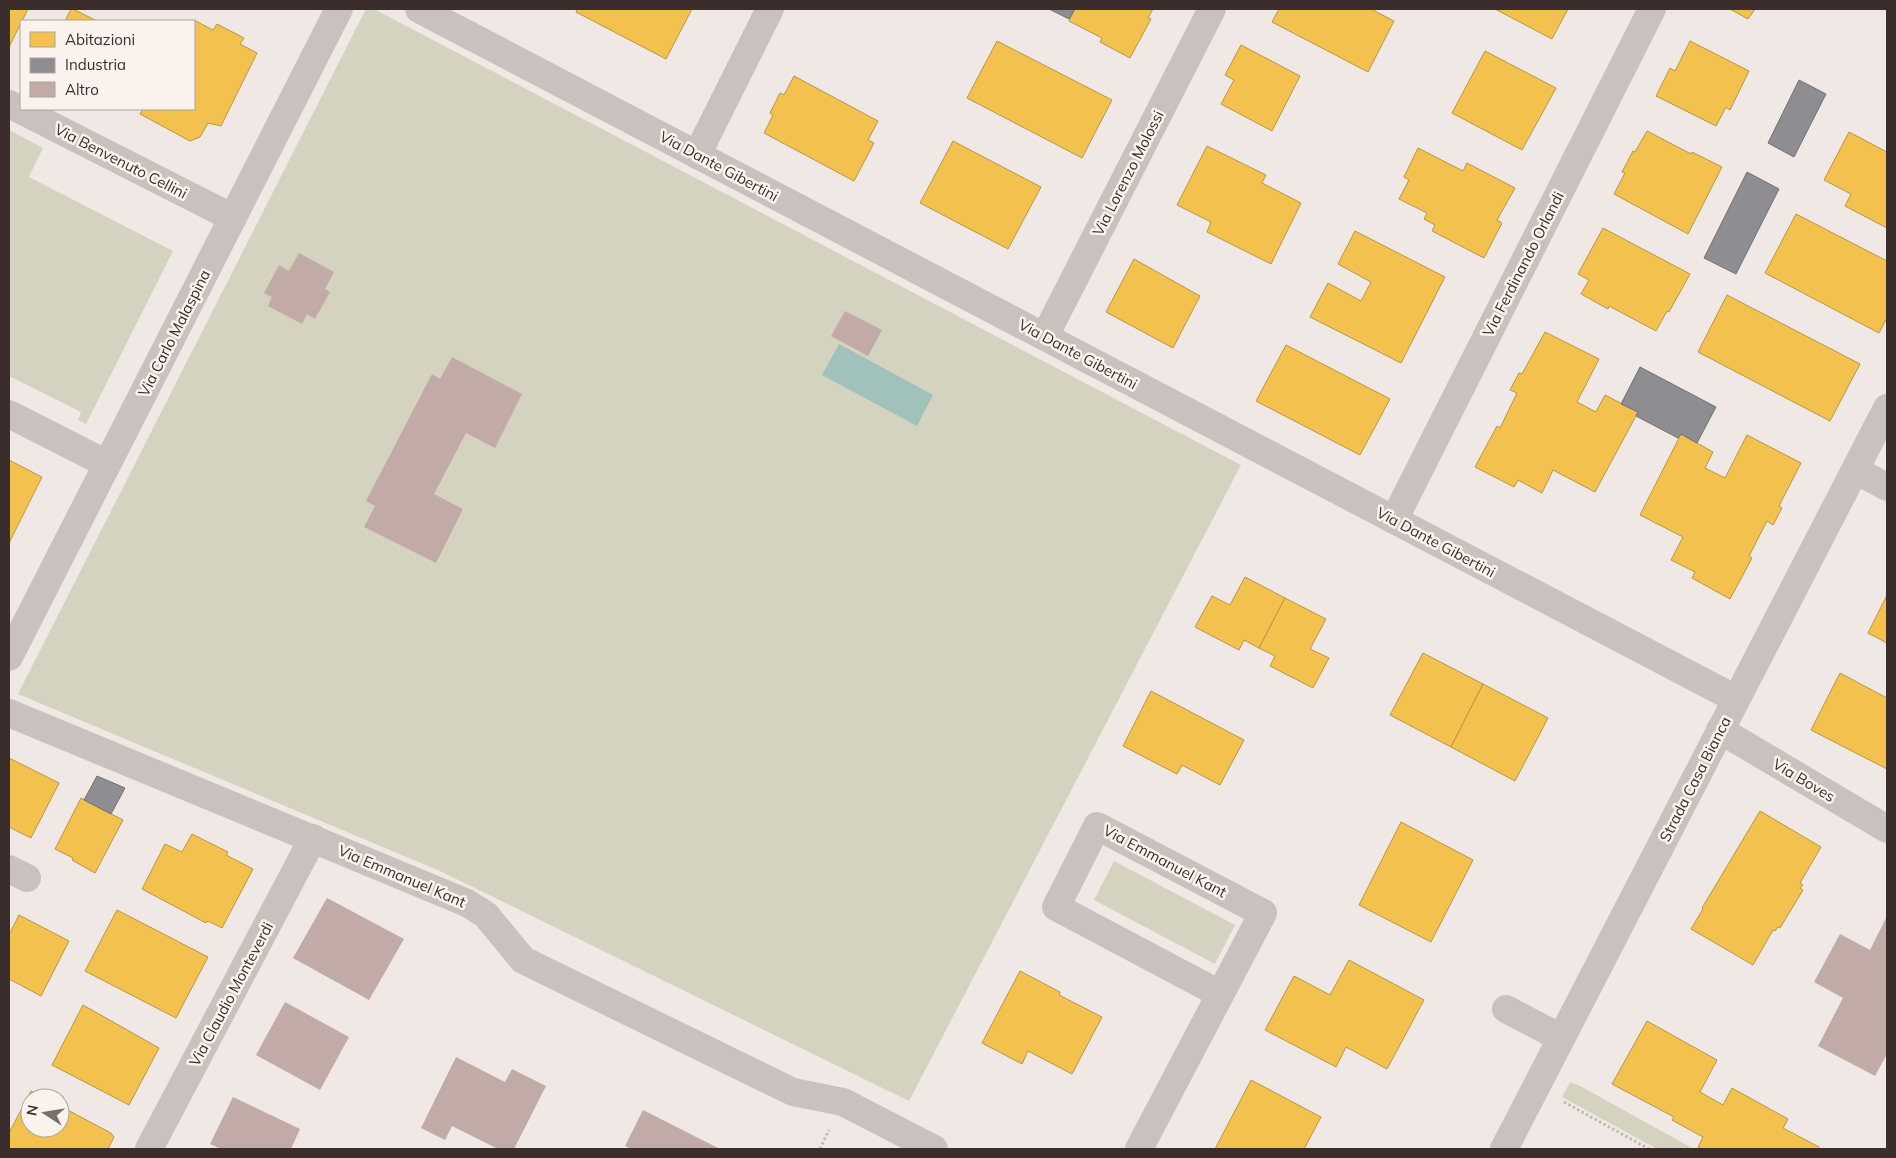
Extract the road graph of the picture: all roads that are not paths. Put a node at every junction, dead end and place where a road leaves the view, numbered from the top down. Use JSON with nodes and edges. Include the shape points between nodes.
{"nodes":[{"id":1,"x":339,"y":9,"type":"edge"},
{"id":2,"x":419,"y":9,"type":"edge"},
{"id":3,"x":770,"y":9,"type":"edge"},
{"id":4,"x":1212,"y":9,"type":"edge"},
{"id":5,"x":1652,"y":9,"type":"edge"},
{"id":6,"x":21,"y":110,"type":"edge"},
{"id":7,"x":697,"y":155,"type":"junction"},
{"id":8,"x":233,"y":218,"type":"junction"},
{"id":9,"x":1045,"y":336,"type":"junction"},
{"id":10,"x":1887,"y":408,"type":"edge"},
{"id":11,"x":9,"y":414,"type":"edge"},
{"id":12,"x":107,"y":464,"type":"junction"},
{"id":13,"x":1855,"y":470,"type":"junction"},
{"id":14,"x":1887,"y":487,"type":"edge"},
{"id":15,"x":1394,"y":520,"type":"junction"},
{"id":16,"x":9,"y":657,"type":"edge"},
{"id":17,"x":1736,"y":699,"type":"junction"},
{"id":18,"x":9,"y":713,"type":"edge"},
{"id":19,"x":1720,"y":730,"type":"junction"},
{"id":20,"x":1887,"y":829,"type":"edge"},
{"id":21,"x":313,"y":838,"type":"junction"},
{"id":22,"x":1220,"y":994,"type":"junction"},
{"id":23,"x":1506,"y":1009,"type":"dead end"},
{"id":24,"x":1561,"y":1038,"type":"junction"},
{"id":25,"x":149,"y":1149,"type":"edge"},
{"id":26,"x":934,"y":1149,"type":"edge"},
{"id":27,"x":1140,"y":1149,"type":"edge"},
{"id":28,"x":1504,"y":1149,"type":"edge"}],
"edges":[{"from":1,"to":8,"type":"street","name":"Via Carlo Malaspina"},
{"from":2,"to":7,"type":"street","name":"Via Dante Gibertini"},
{"from":3,"to":7,"type":"street"},
{"from":4,"to":9,"type":"street","name":"Via Lorenzo Molossi"},
{"from":5,"to":15,"type":"street","name":"Via Ferdinando Orlandi"},
{"from":6,"to":8,"type":"street","name":"Via Benvenuto Cellini"},
{"from":7,"to":9,"type":"street","name":"Via Dante Gibertini"},
{"from":8,"to":12,"type":"street","name":"Via Carlo Malaspina"},
{"from":9,"to":15,"type":"street","name":"Via Dante Gibertini"},
{"from":10,"to":13,"type":"street","name":"Strada Casa Bianca"},
{"from":11,"to":12,"type":"street"},
{"from":12,"to":16,"type":"street","name":"Via Carlo Malaspina"},
{"from":13,"to":14,"type":"street"},
{"from":13,"to":17,"type":"street","name":"Strada Casa Bianca"},
{"from":15,"to":17,"type":"street","name":"Via Dante Gibertini"},
{"from":17,"to":19,"type":"street","name":"Strada Casa Bianca"},
{"from":18,"to":21,"type":"street","name":"Via Emmanuel Kant"},
{"from":19,"to":20,"type":"street","name":"Via Boves"},
{"from":19,"to":24,"type":"street","name":"Strada Casa Bianca"},
{"from":21,"to":25,"type":"street","name":"Via Claudio Monteverdi"},
{"from":21,"to":26,"type":"street","name":"Via Emmanuel Kant","via":[[467,903],[486,915],[523,960],[793,1092],[843,1102]]},
{"from":22,"to":22,"type":"street","name":"Via Emmanuel Kant","via":[[1263,913],[1097,826],[1056,906]]},
{"from":22,"to":27,"type":"street","name":"Via Emmanuel Kant"},
{"from":23,"to":24,"type":"street"},
{"from":24,"to":28,"type":"street","name":"Strada Casa Bianca"}]}
